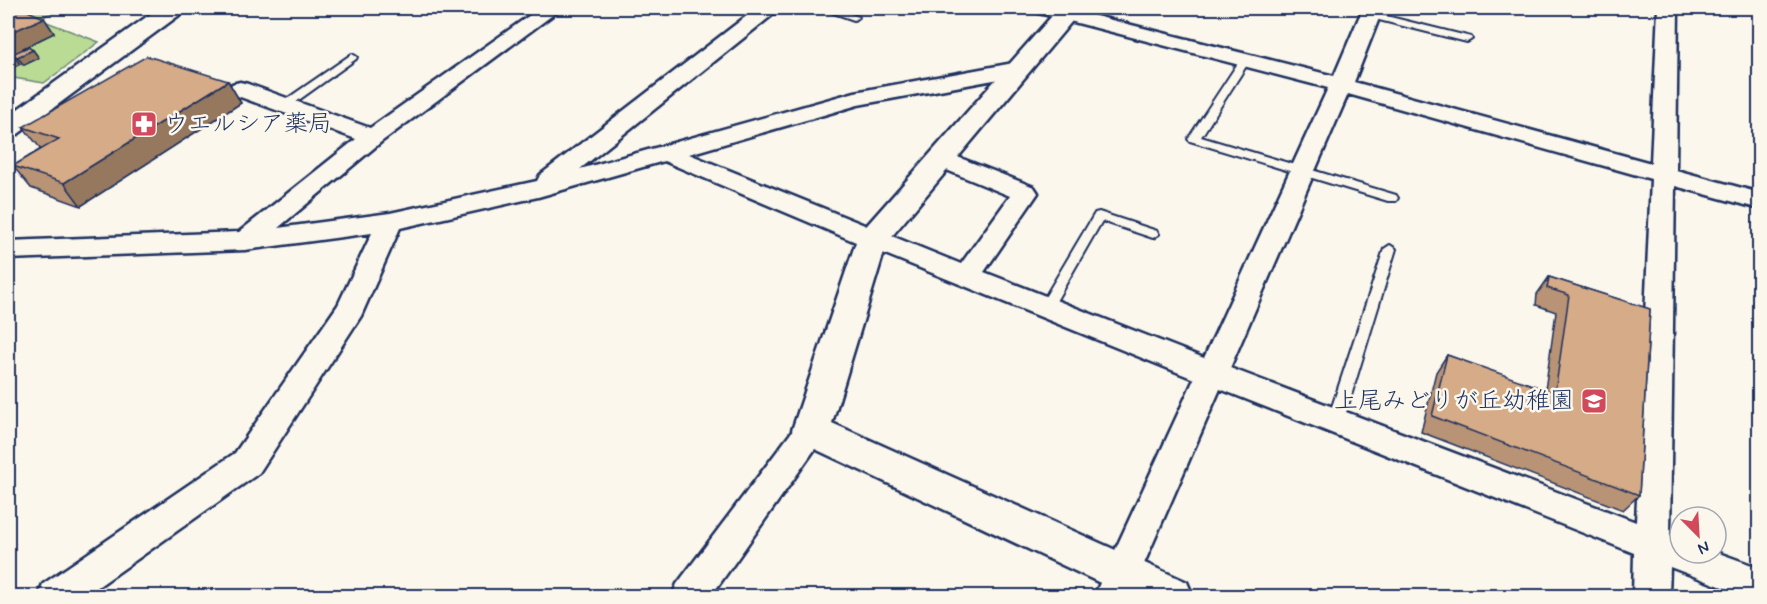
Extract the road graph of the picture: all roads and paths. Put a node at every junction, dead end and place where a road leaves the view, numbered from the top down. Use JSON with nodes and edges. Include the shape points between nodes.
{"nodes":[{"id":1,"x":171,"y":8,"type":"edge"},
{"id":2,"x":552,"y":8,"type":"edge"},
{"id":3,"x":769,"y":8,"type":"edge"},
{"id":4,"x":828,"y":8,"type":"edge"},
{"id":5,"x":1668,"y":8,"type":"edge"},
{"id":6,"x":1059,"y":10,"type":"edge"},
{"id":7,"x":1371,"y":11,"type":"edge"},
{"id":8,"x":854,"y":17,"type":"dead end"},
{"id":9,"x":1467,"y":39,"type":"dead end"},
{"id":10,"x":352,"y":57,"type":"dead end"},
{"id":11,"x":1245,"y":60,"type":"junction"},
{"id":12,"x":1019,"y":69,"type":"junction"},
{"id":13,"x":1341,"y":85,"type":"junction"},
{"id":14,"x":240,"y":89,"type":"dead end"},
{"id":15,"x":285,"y":105,"type":"junction"},
{"id":16,"x":8,"y":128,"type":"edge"},
{"id":17,"x":373,"y":137,"type":"junction"},
{"id":18,"x":666,"y":153,"type":"junction"},
{"id":19,"x":941,"y":159,"type":"junction"},
{"id":20,"x":1303,"y":171,"type":"junction"},
{"id":21,"x":1664,"y":176,"type":"junction"},
{"id":22,"x":538,"y":189,"type":"junction"},
{"id":23,"x":1392,"y":198,"type":"dead end"},
{"id":24,"x":1760,"y":201,"type":"edge"},
{"id":25,"x":390,"y":222,"type":"junction"},
{"id":26,"x":1153,"y":234,"type":"dead end"},
{"id":27,"x":872,"y":239,"type":"junction"},
{"id":28,"x":244,"y":241,"type":"junction"},
{"id":29,"x":1390,"y":249,"type":"dead end"},
{"id":30,"x":8,"y":250,"type":"edge"},
{"id":31,"x":967,"y":276,"type":"junction"},
{"id":32,"x":1046,"y":307,"type":"junction"},
{"id":33,"x":1213,"y":373,"type":"junction"},
{"id":34,"x":1335,"y":422,"type":"junction"},
{"id":35,"x":811,"y":430,"type":"junction"},
{"id":36,"x":1652,"y":542,"type":"junction"},
{"id":37,"x":1117,"y":585,"type":"edge"},
{"id":38,"x":1760,"y":585,"type":"edge"},
{"id":39,"x":56,"y":597,"type":"edge"},
{"id":40,"x":690,"y":597,"type":"edge"},
{"id":41,"x":1172,"y":597,"type":"edge"},
{"id":42,"x":1652,"y":597,"type":"edge"}],
"edges":[{"from":1,"to":16,"type":"street"},
{"from":2,"to":17,"type":"street"},
{"from":3,"to":22,"type":"street"},
{"from":4,"to":8,"type":"lane"},
{"from":5,"to":21,"type":"street"},
{"from":6,"to":11,"type":"street"},
{"from":6,"to":12,"type":"street"},
{"from":7,"to":9,"type":"lane"},
{"from":7,"to":13,"type":"street"},
{"from":10,"to":15,"type":"lane"},
{"from":11,"to":13,"type":"street"},
{"from":11,"to":20,"type":"lane","via":[[1194,139]]},
{"from":12,"to":18,"type":"street","via":[[855,99]]},
{"from":12,"to":19,"type":"street"},
{"from":13,"to":20,"type":"street"},
{"from":13,"to":21,"type":"street"},
{"from":14,"to":15,"type":"street"},
{"from":15,"to":17,"type":"street"},
{"from":17,"to":28,"type":"street"},
{"from":18,"to":22,"type":"street"},
{"from":18,"to":27,"type":"street"},
{"from":19,"to":27,"type":"street"},
{"from":19,"to":31,"type":"street","via":[[1025,193]]},
{"from":20,"to":23,"type":"lane"},
{"from":20,"to":33,"type":"street"},
{"from":21,"to":24,"type":"street"},
{"from":21,"to":36,"type":"street"},
{"from":22,"to":25,"type":"street"},
{"from":25,"to":28,"type":"street"},
{"from":25,"to":39,"type":"street","via":[[351,309],[247,463]]},
{"from":26,"to":32,"type":"lane","via":[[1099,216]]},
{"from":27,"to":31,"type":"street"},
{"from":27,"to":35,"type":"street"},
{"from":28,"to":30,"type":"street"},
{"from":29,"to":34,"type":"lane"},
{"from":31,"to":32,"type":"street"},
{"from":32,"to":33,"type":"street"},
{"from":33,"to":34,"type":"street"},
{"from":33,"to":37,"type":"street"},
{"from":34,"to":36,"type":"street"},
{"from":35,"to":37,"type":"street"},
{"from":35,"to":40,"type":"street"},
{"from":36,"to":38,"type":"street"},
{"from":36,"to":42,"type":"street"},
{"from":37,"to":41,"type":"street"}]}
